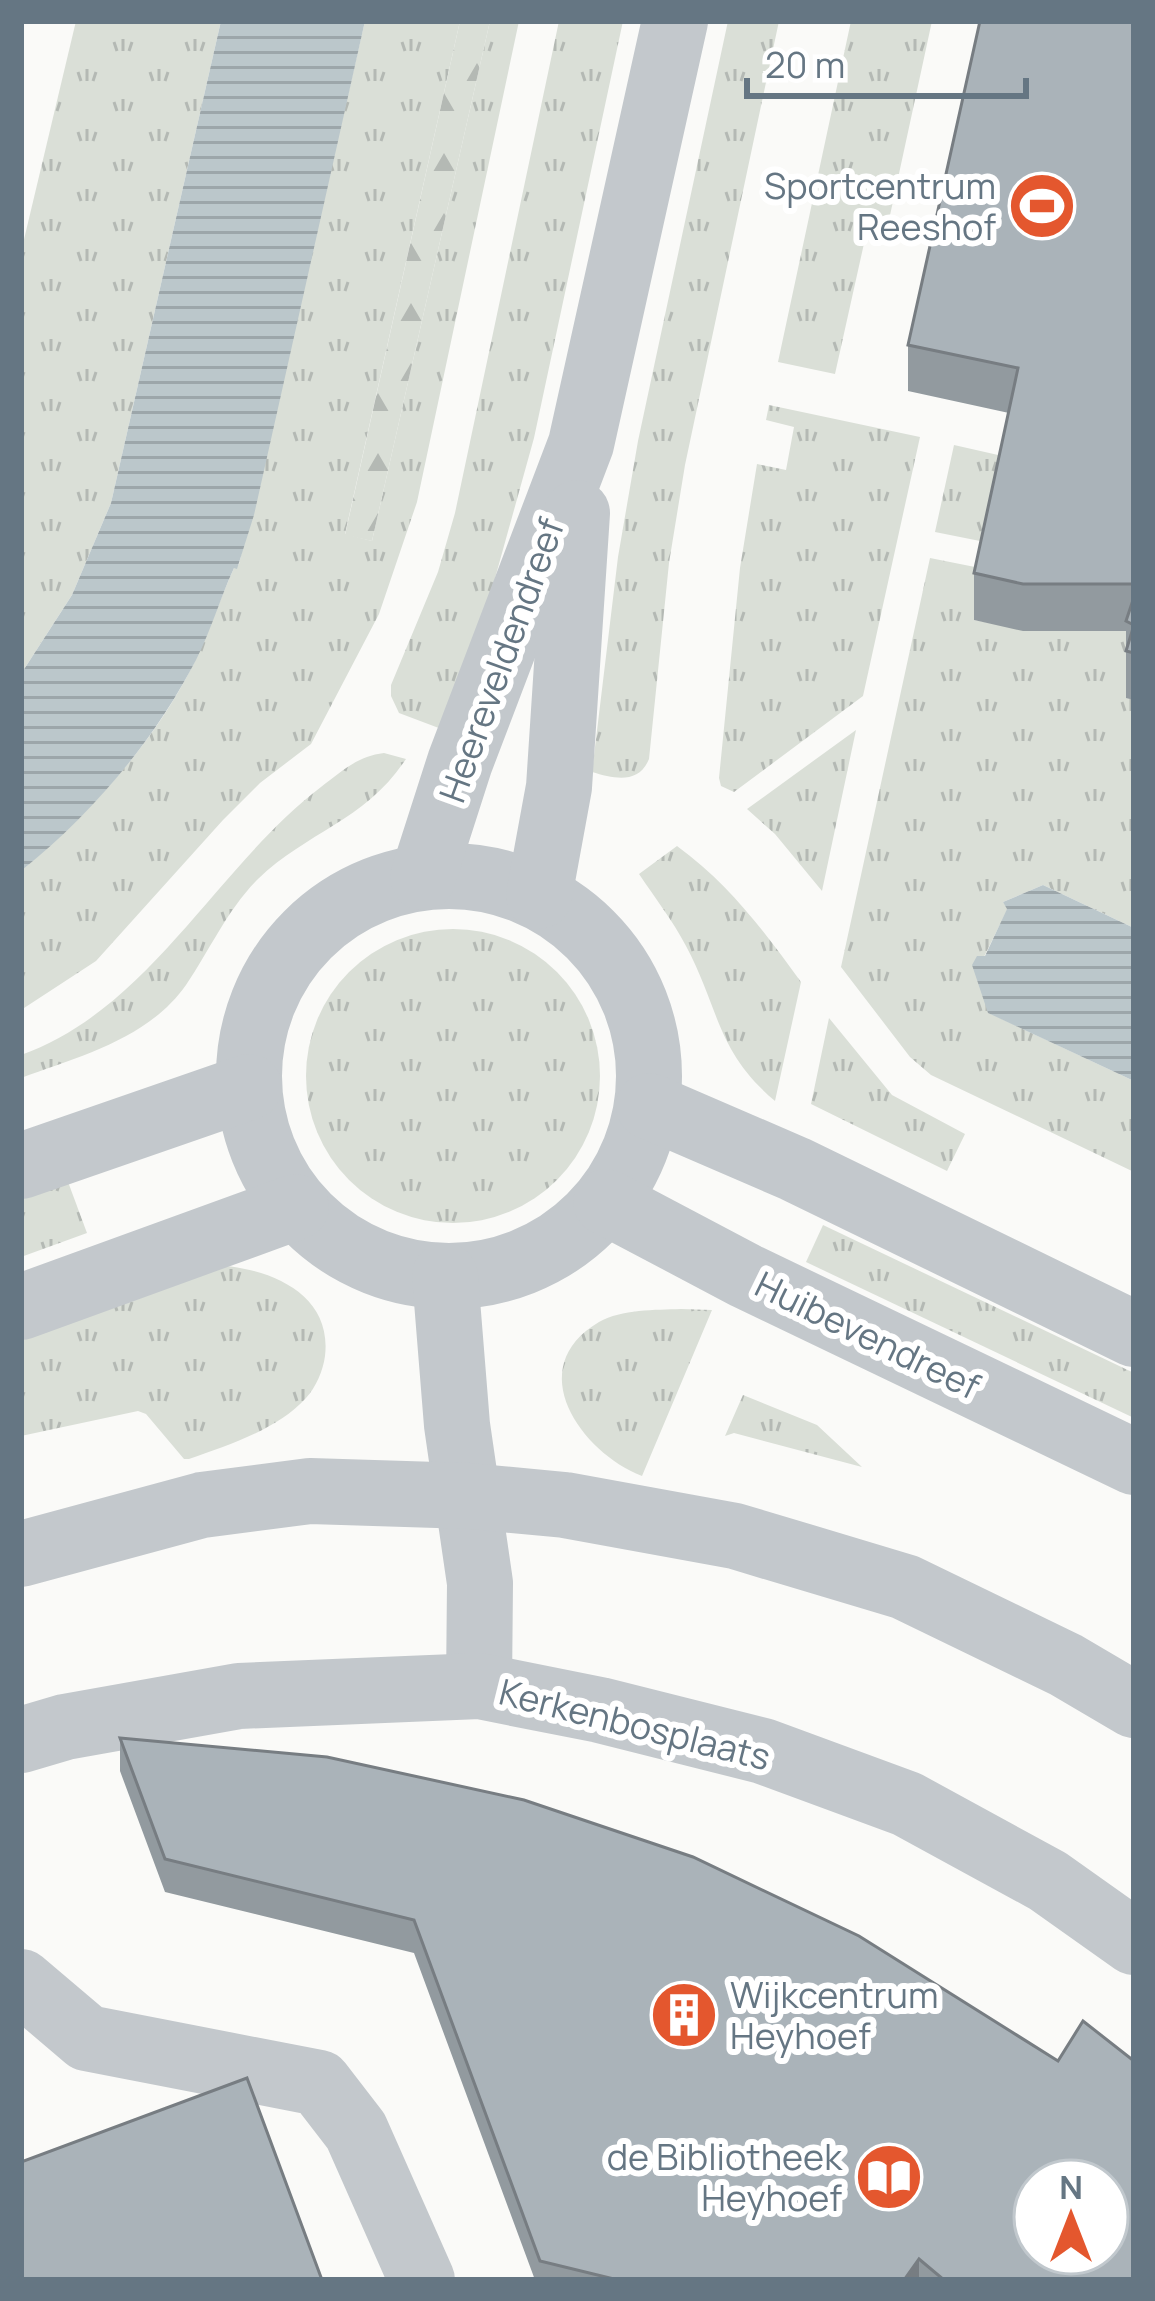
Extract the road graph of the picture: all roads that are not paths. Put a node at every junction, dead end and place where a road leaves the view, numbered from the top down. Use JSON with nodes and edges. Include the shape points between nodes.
{"nodes":[{"id":1,"x":675,"y":21,"type":"edge"},
{"id":2,"x":581,"y":444,"type":"junction"},
{"id":3,"x":423,"y":877,"type":"junction"},
{"id":4,"x":539,"y":896,"type":"junction"},
{"id":5,"x":249,"y":1088,"type":"junction"},
{"id":6,"x":649,"y":1106,"type":"junction"},
{"id":7,"x":21,"y":1166,"type":"edge"},
{"id":8,"x":606,"y":1202,"type":"junction"},
{"id":9,"x":296,"y":1207,"type":"junction"},
{"id":10,"x":445,"y":1276,"type":"junction"},
{"id":11,"x":21,"y":1307,"type":"edge"},
{"id":12,"x":1134,"y":1334,"type":"edge"},
{"id":13,"x":1134,"y":1462,"type":"edge"},
{"id":14,"x":469,"y":1496,"type":"junction"},
{"id":15,"x":21,"y":1554,"type":"edge"},
{"id":16,"x":479,"y":1686,"type":"junction"},
{"id":17,"x":1134,"y":1705,"type":"edge"},
{"id":18,"x":21,"y":1740,"type":"edge"},
{"id":19,"x":1134,"y":1942,"type":"edge"},
{"id":20,"x":21,"y":1982,"type":"edge"},
{"id":21,"x":422,"y":2280,"type":"edge"}],
"edges":[{"from":1,"to":2,"type":"street","name":"Heereveldendreef"},
{"from":2,"to":3,"type":"street","name":"Heereveldendreef"},
{"from":2,"to":4,"type":"street","name":"Heereveldendreef","via":[[559,787]]},
{"from":3,"to":4,"type":"street","via":[[495,880]]},
{"from":3,"to":5,"type":"street","via":[[359,897],[302,939],[262,1001]]},
{"from":4,"to":6,"type":"street","via":[[586,928],[626,979]]},
{"from":5,"to":7,"type":"street"},
{"from":5,"to":9,"type":"street","via":[[259,1140]]},
{"from":6,"to":8,"type":"street","via":[[631,1163]]},
{"from":6,"to":12,"type":"street"},
{"from":8,"to":10,"type":"street","via":[[545,1253],[490,1273]]},
{"from":8,"to":13,"type":"street","name":"Huibevendreef"},
{"from":9,"to":10,"type":"street","via":[[350,1250],[403,1272]]},
{"from":9,"to":11,"type":"street"},
{"from":10,"to":14,"type":"street"},
{"from":14,"to":15,"type":"street","via":[[310,1491],[223,1502]]},
{"from":14,"to":16,"type":"street","via":[[480,1583]]},
{"from":14,"to":17,"type":"street","via":[[735,1536],[905,1587]]},
{"from":16,"to":18,"type":"street","name":"Kerkenbosplaats","via":[[239,1696]]},
{"from":16,"to":19,"type":"street","name":"Kerkenbosplaats","via":[[763,1751],[908,1804],[1048,1881]]},
{"from":20,"to":21,"type":"street","via":[[87,2038],[319,2083],[356,2131]]}]}
